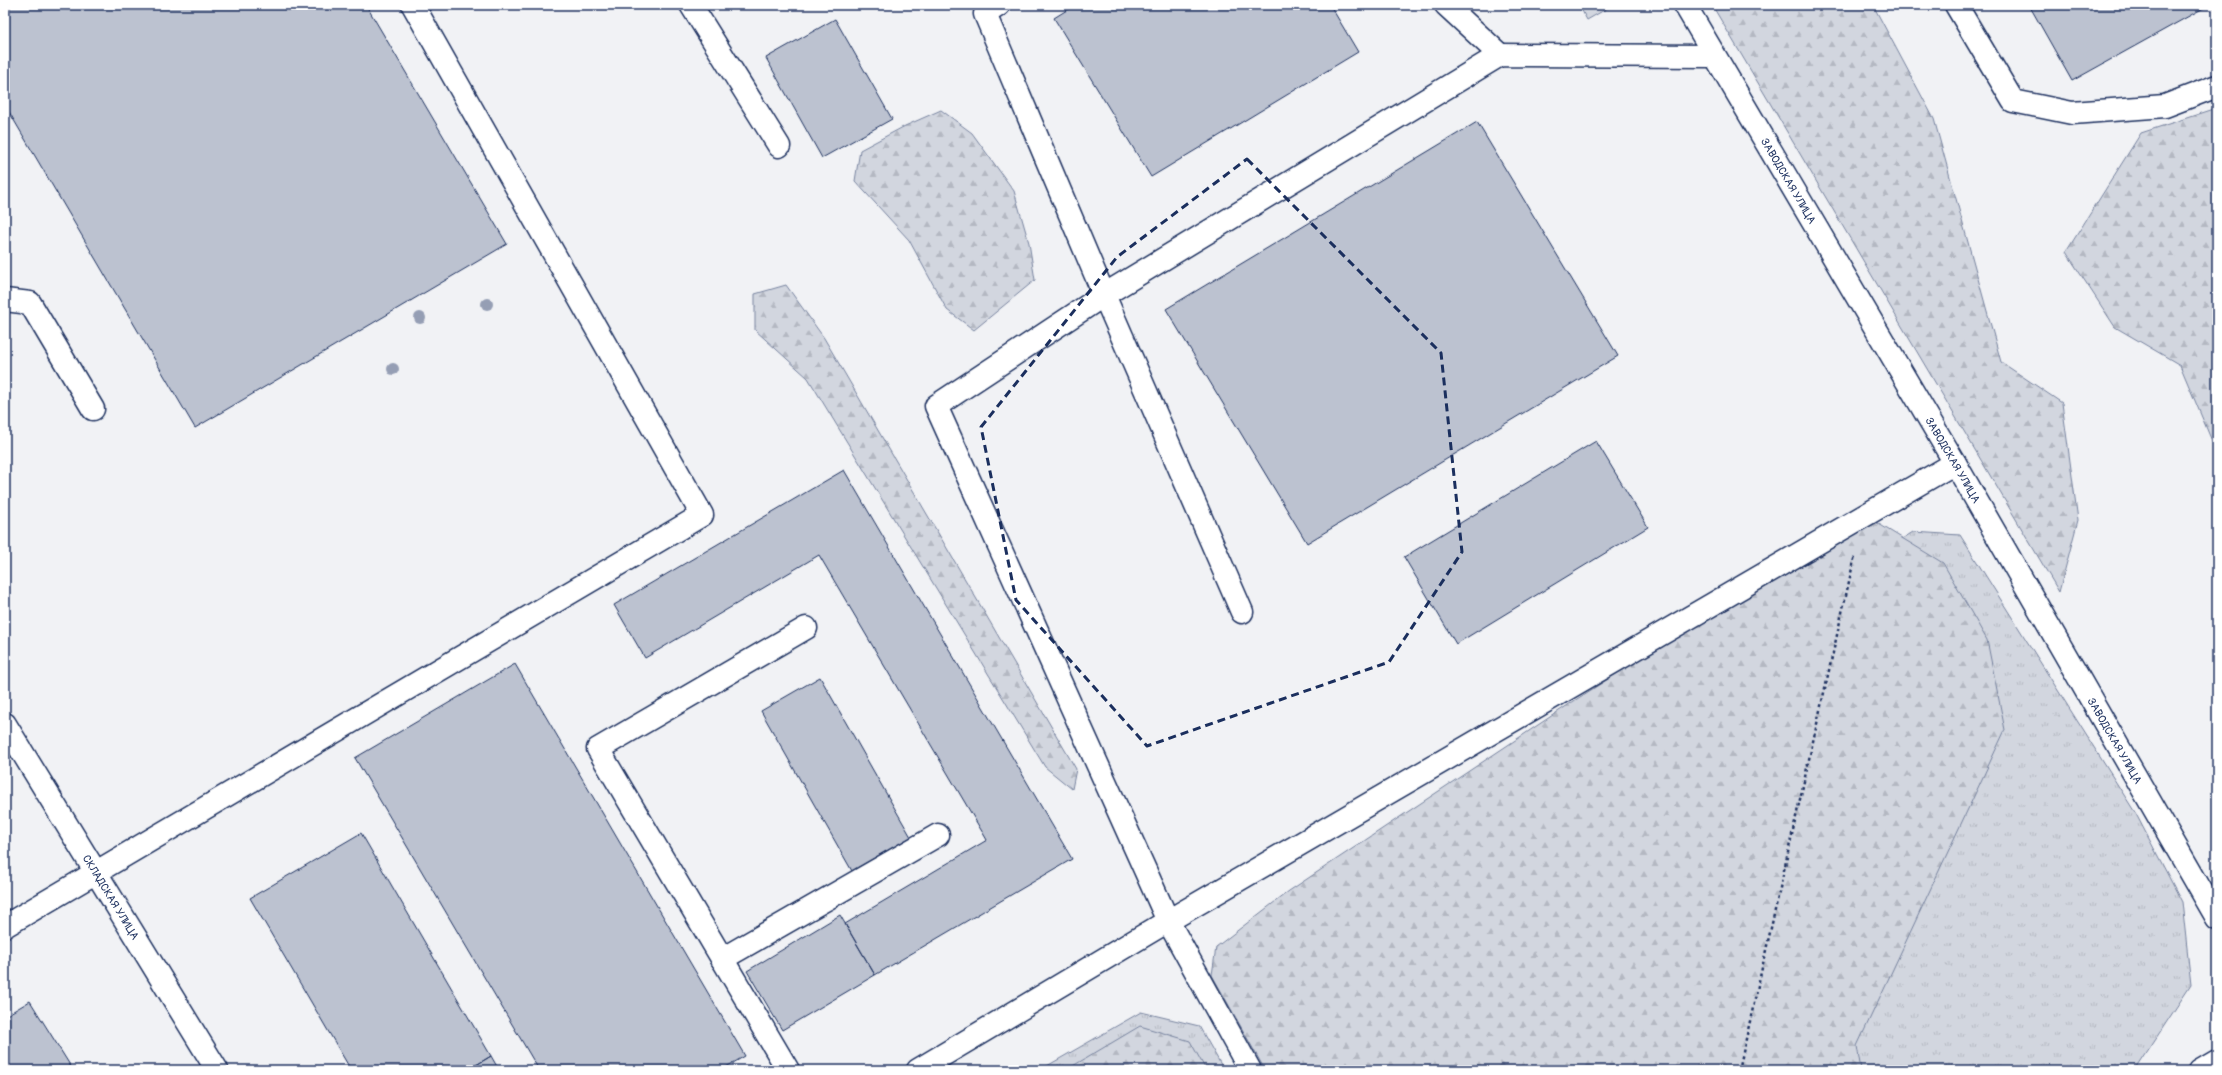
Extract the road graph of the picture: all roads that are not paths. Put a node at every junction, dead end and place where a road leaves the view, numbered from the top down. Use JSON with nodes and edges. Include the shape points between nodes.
{"nodes":[{"id":1,"x":413,"y":5,"type":"edge"},
{"id":2,"x":691,"y":5,"type":"edge"},
{"id":3,"x":999,"y":5,"type":"edge"},
{"id":4,"x":1446,"y":5,"type":"edge"},
{"id":5,"x":1686,"y":5,"type":"edge"},
{"id":6,"x":1956,"y":5,"type":"edge"},
{"id":7,"x":1500,"y":55,"type":"junction"},
{"id":8,"x":1714,"y":56,"type":"junction"},
{"id":9,"x":2217,"y":86,"type":"edge"},
{"id":10,"x":779,"y":146,"type":"dead end"},
{"id":11,"x":1104,"y":295,"type":"junction"},
{"id":12,"x":5,"y":300,"type":"edge"},
{"id":13,"x":93,"y":409,"type":"dead end"},
{"id":14,"x":1955,"y":463,"type":"junction"},
{"id":15,"x":1242,"y":612,"type":"dead end"},
{"id":16,"x":806,"y":628,"type":"dead end"},
{"id":17,"x":8,"y":734,"type":"edge"},
{"id":18,"x":938,"y":834,"type":"dead end"},
{"id":19,"x":96,"y":871,"type":"junction"},
{"id":20,"x":2217,"y":918,"type":"edge"},
{"id":21,"x":1168,"y":921,"type":"junction"},
{"id":22,"x":5,"y":926,"type":"edge"},
{"id":23,"x":722,"y":959,"type":"junction"},
{"id":24,"x":2217,"y":1060,"type":"edge"},
{"id":25,"x":217,"y":1070,"type":"edge"},
{"id":26,"x":788,"y":1070,"type":"edge"},
{"id":27,"x":918,"y":1070,"type":"edge"},
{"id":28,"x":1250,"y":1070,"type":"edge"},
{"id":29,"x":2200,"y":1070,"type":"edge"}],
"edges":[{"from":1,"to":19,"type":"street","via":[[702,515]]},
{"from":2,"to":10,"type":"street"},
{"from":3,"to":11,"type":"street","via":[[985,14]]},
{"from":4,"to":7,"type":"street"},
{"from":5,"to":8,"type":"street","name":"ЗАВОДСКАЯ УЛИЦА"},
{"from":6,"to":9,"type":"street","via":[[2013,101],[2072,113],[2165,106]]},
{"from":7,"to":8,"type":"street"},
{"from":7,"to":11,"type":"street"},
{"from":8,"to":14,"type":"street","name":"ЗАВОДСКАЯ УЛИЦА"},
{"from":11,"to":15,"type":"street"},
{"from":11,"to":21,"type":"street","via":[[936,406]]},
{"from":12,"to":13,"type":"street","via":[[30,303]]},
{"from":14,"to":20,"type":"street","name":"ЗАВОДСКАЯ УЛИЦА"},
{"from":14,"to":21,"type":"street"},
{"from":16,"to":23,"type":"street","via":[[598,750]]},
{"from":17,"to":19,"type":"street","name":"СКЛАДСКАЯ УЛИЦА"},
{"from":18,"to":23,"type":"street"},
{"from":19,"to":22,"type":"street"},
{"from":19,"to":25,"type":"street","name":"СКЛАДСКАЯ УЛИЦА"},
{"from":21,"to":27,"type":"street"},
{"from":21,"to":28,"type":"street"},
{"from":23,"to":26,"type":"street"},
{"from":24,"to":29,"type":"street"}]}
